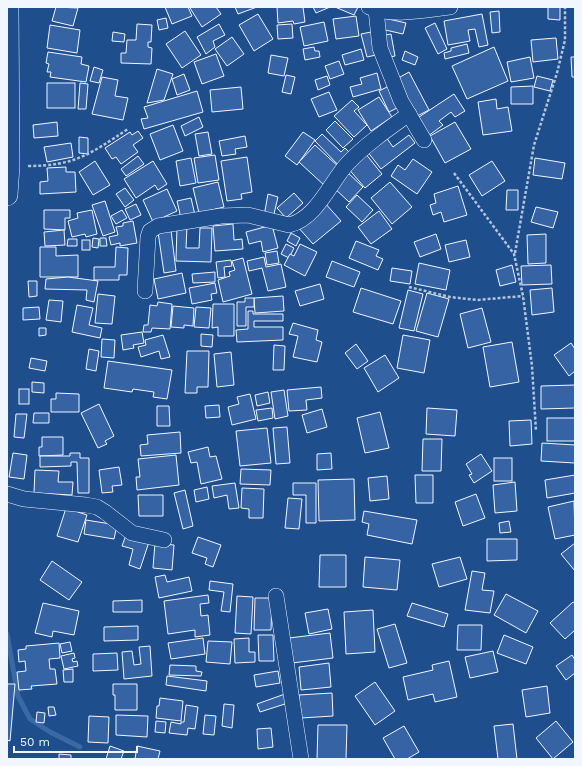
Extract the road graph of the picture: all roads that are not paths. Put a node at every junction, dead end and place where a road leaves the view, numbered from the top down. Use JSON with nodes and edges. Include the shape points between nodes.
{"nodes":[{"id":1,"x":8,"y":7,"type":"edge"},
{"id":2,"x":450,"y":7,"type":"edge"},
{"id":3,"x":373,"y":9,"type":"edge"},
{"id":4,"x":419,"y":9,"type":"edge"},
{"id":5,"x":408,"y":114,"type":"junction"},
{"id":6,"x":424,"y":140,"type":"dead end"},
{"id":7,"x":8,"y":179,"type":"edge"},
{"id":8,"x":7,"y":196,"type":"edge"},
{"id":9,"x":145,"y":291,"type":"dead end"},
{"id":10,"x":7,"y":494,"type":"edge"},
{"id":11,"x":164,"y":540,"type":"dead end"},
{"id":12,"x":276,"y":596,"type":"dead end"},
{"id":13,"x":301,"y":759,"type":"edge"}],
"edges":[{"from":1,"to":7,"type":"street"},
{"from":2,"to":4,"type":"street"},
{"from":3,"to":4,"type":"street","via":[[393,12]]},
{"from":3,"to":5,"type":"street","via":[[380,48]]},
{"from":5,"to":6,"type":"street"},
{"from":5,"to":9,"type":"street","via":[[347,164],[323,198],[294,224],[248,215],[221,216],[158,226],[150,231]]},
{"from":7,"to":8,"type":"street"},
{"from":10,"to":11,"type":"street","via":[[24,499],[97,507],[132,533]]},
{"from":12,"to":13,"type":"street"}]}
